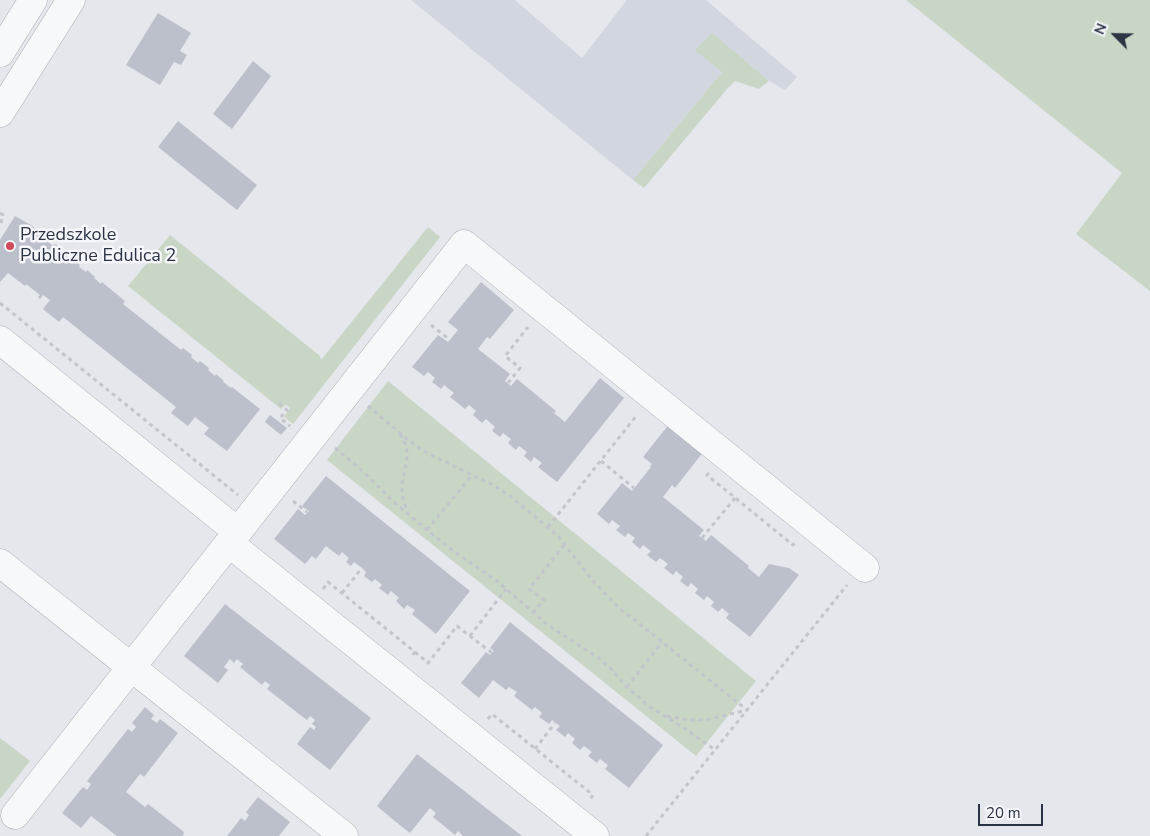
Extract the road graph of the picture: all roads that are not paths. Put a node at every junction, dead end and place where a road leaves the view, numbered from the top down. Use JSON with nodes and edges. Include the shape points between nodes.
{"nodes":[{"id":1,"x":32,"y":0,"type":"edge"},
{"id":2,"x":70,"y":0,"type":"edge"},
{"id":3,"x":0,"y":53,"type":"edge"},
{"id":4,"x":0,"y":113,"type":"edge"},
{"id":5,"x":0,"y":340,"type":"edge"},
{"id":6,"x":234,"y":537,"type":"junction"},
{"id":7,"x":0,"y":563,"type":"edge"},
{"id":8,"x":864,"y":567,"type":"road end"},
{"id":9,"x":132,"y":668,"type":"junction"},
{"id":10,"x":15,"y":815,"type":"dead end"},
{"id":11,"x":344,"y":836,"type":"edge"},
{"id":12,"x":595,"y":836,"type":"edge"}],
"edges":[{"from":1,"to":3,"type":"street"},
{"from":2,"to":4,"type":"street"},
{"from":5,"to":6,"type":"street"},
{"from":6,"to":8,"type":"street","via":[[464,244]]},
{"from":6,"to":9,"type":"street"},
{"from":6,"to":12,"type":"street"},
{"from":7,"to":9,"type":"street"},
{"from":9,"to":10,"type":"street"},
{"from":9,"to":11,"type":"street"}]}
